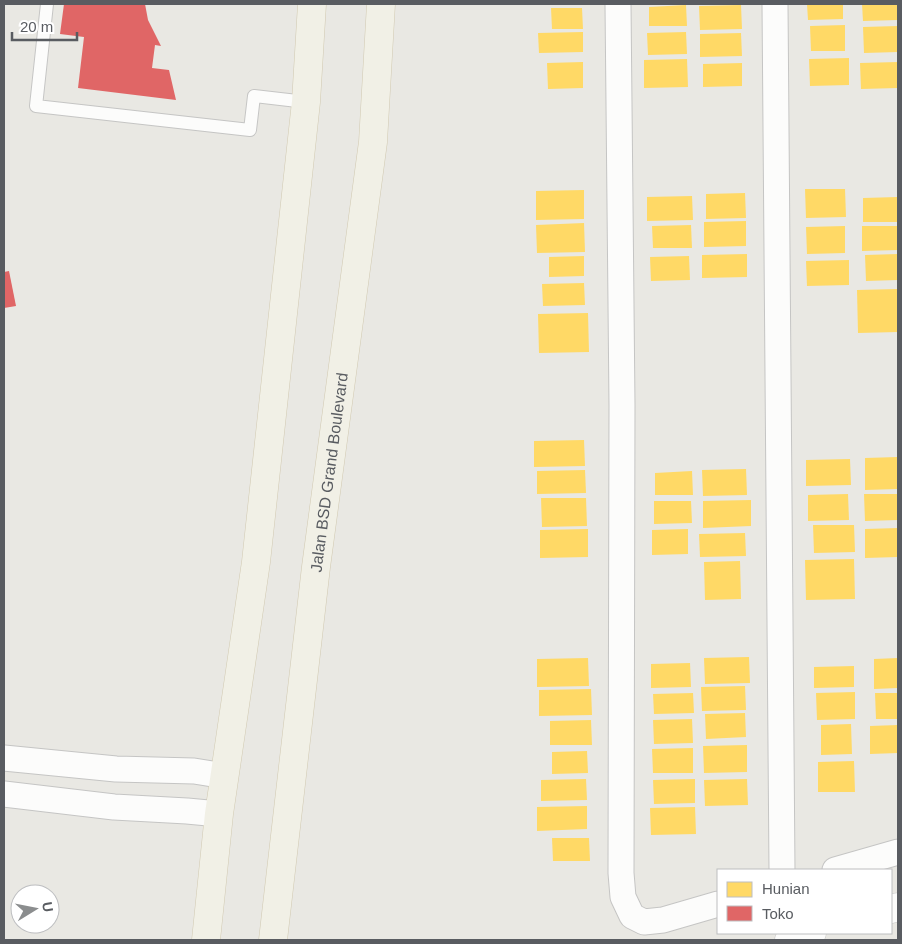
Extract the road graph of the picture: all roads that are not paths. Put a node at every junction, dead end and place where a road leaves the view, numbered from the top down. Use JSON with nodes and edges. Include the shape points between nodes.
{"nodes":[{"id":1,"x":47,"y":4,"type":"edge"},
{"id":2,"x":312,"y":4,"type":"edge"},
{"id":3,"x":381,"y":4,"type":"edge"},
{"id":4,"x":618,"y":4,"type":"edge"},
{"id":5,"x":775,"y":4,"type":"edge"},
{"id":6,"x":306,"y":102,"type":"junction"},
{"id":7,"x":4,"y":758,"type":"edge"},
{"id":8,"x":116,"y":770,"type":"junction"},
{"id":9,"x":225,"y":776,"type":"junction"},
{"id":10,"x":4,"y":794,"type":"edge"},
{"id":11,"x":114,"y":807,"type":"junction"},
{"id":12,"x":219,"y":814,"type":"junction"},
{"id":13,"x":898,"y":852,"type":"edge"},
{"id":14,"x":782,"y":869,"type":"edge"},
{"id":15,"x":838,"y":869,"type":"edge"},
{"id":16,"x":717,"y":904,"type":"edge"},
{"id":17,"x":809,"y":934,"type":"edge"},
{"id":18,"x":206,"y":940,"type":"edge"},
{"id":19,"x":273,"y":940,"type":"edge"},
{"id":20,"x":790,"y":940,"type":"edge"}],
"edges":[{"from":1,"to":6,"type":"lane","via":[[36,106],[250,130],[254,96]]},
{"from":2,"to":6,"type":"main road"},
{"from":3,"to":19,"type":"main road","name":"Jalan BSD Grand Boulevard","via":[[373,142],[316,567]]},
{"from":4,"to":16,"type":"street","via":[[623,897],[632,916],[644,922],[663,920]]},
{"from":5,"to":14,"type":"street"},
{"from":6,"to":9,"type":"main road","via":[[256,562]]},
{"from":7,"to":8,"type":"street"},
{"from":8,"to":9,"type":"street","via":[[194,771]]},
{"from":8,"to":11,"type":"street","via":[[128,782],[129,791],[126,799]]},
{"from":9,"to":12,"type":"main road"},
{"from":10,"to":11,"type":"street"},
{"from":11,"to":12,"type":"street"},
{"from":12,"to":18,"type":"main road"},
{"from":13,"to":15,"type":"street"},
{"from":17,"to":20,"type":"main road"}]}
